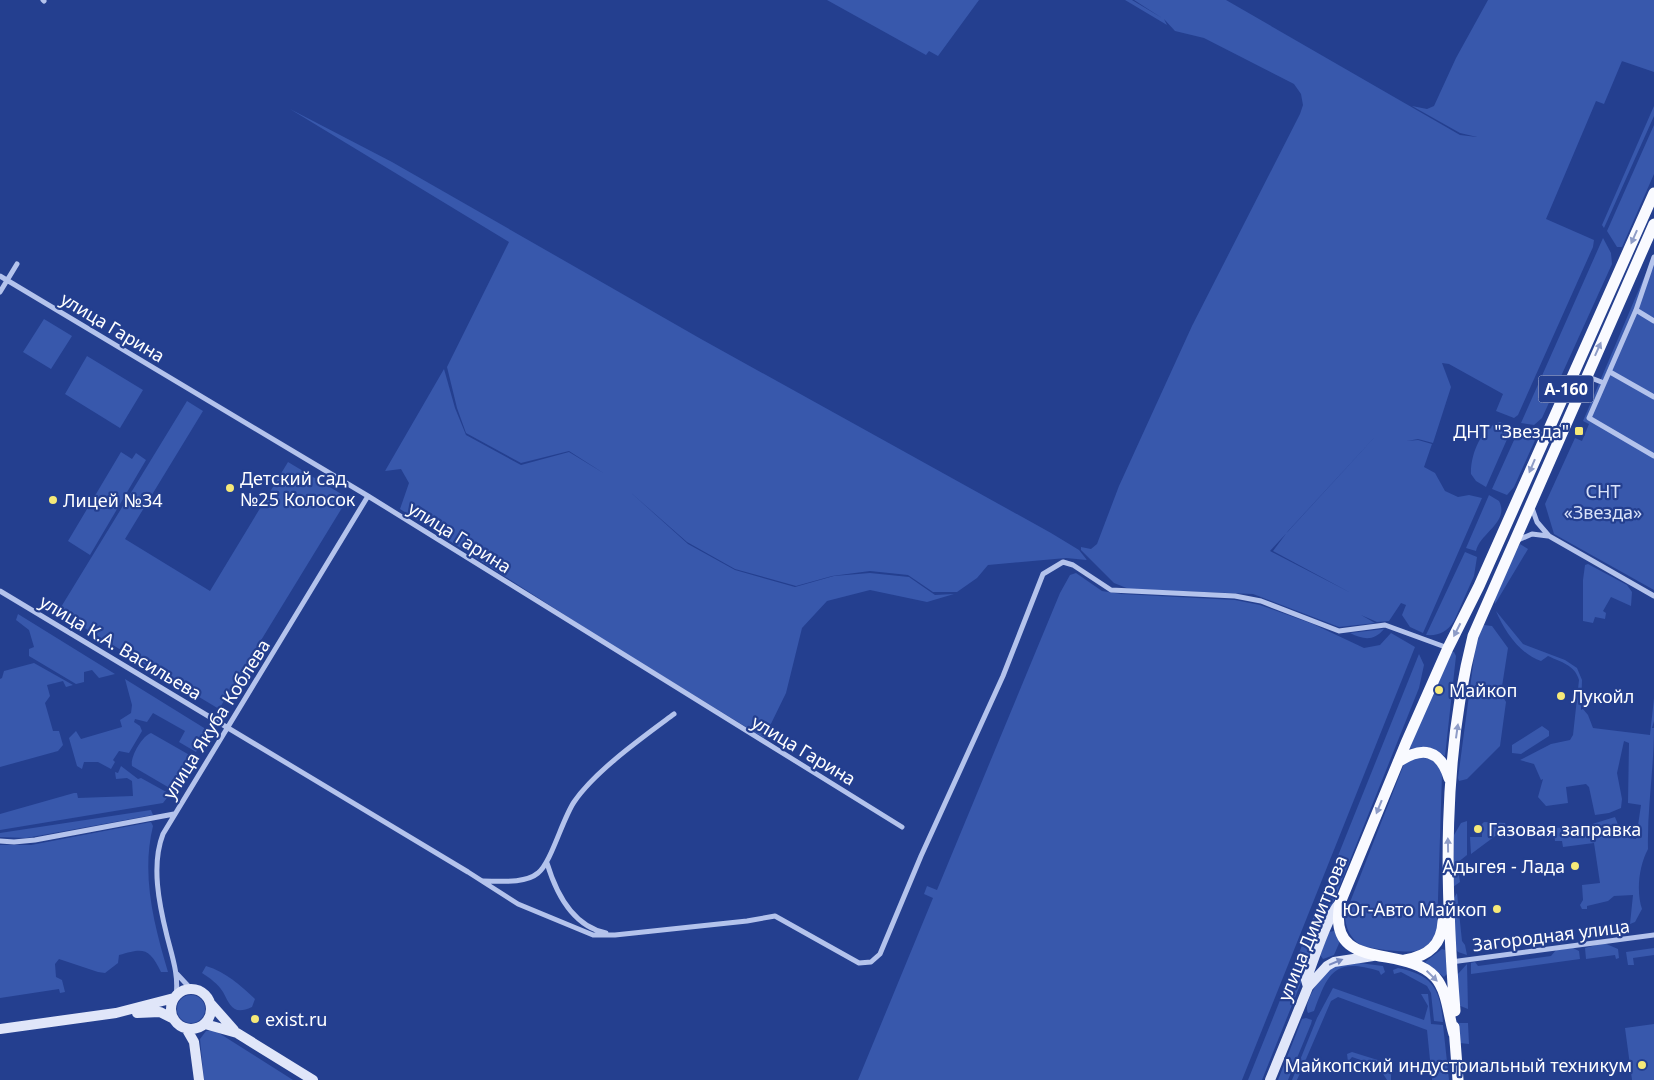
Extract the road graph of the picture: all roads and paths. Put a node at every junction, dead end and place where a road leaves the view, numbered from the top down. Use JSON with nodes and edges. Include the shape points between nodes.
{"nodes":[{"id":1,"x":1654,"y":193,"type":"edge"},
{"id":2,"x":1654,"y":224,"type":"edge"},
{"id":3,"x":1654,"y":257,"type":"edge"},
{"id":4,"x":17,"y":264,"type":"dead end"},
{"id":5,"x":1652,"y":265,"type":"edge"},
{"id":6,"x":0,"y":276,"type":"edge"},
{"id":7,"x":7,"y":280,"type":"junction"},
{"id":8,"x":0,"y":292,"type":"edge"},
{"id":9,"x":1636,"y":310,"type":"junction"},
{"id":10,"x":1654,"y":321,"type":"edge"},
{"id":11,"x":1610,"y":372,"type":"junction"},
{"id":12,"x":1586,"y":376,"type":"junction"},
{"id":13,"x":1604,"y":384,"type":"junction"},
{"id":14,"x":1654,"y":397,"type":"edge"},
{"id":15,"x":1654,"y":456,"type":"edge"},
{"id":16,"x":368,"y":496,"type":"junction"},
{"id":17,"x":1531,"y":501,"type":"junction"},
{"id":18,"x":1549,"y":536,"type":"junction"},
{"id":19,"x":1502,"y":566,"type":"junction"},
{"id":20,"x":0,"y":591,"type":"edge"},
{"id":21,"x":1654,"y":596,"type":"edge"},
{"id":22,"x":1448,"y":648,"type":"junction"},
{"id":23,"x":674,"y":714,"type":"dead end"},
{"id":24,"x":228,"y":727,"type":"junction"},
{"id":25,"x":1398,"y":762,"type":"junction"},
{"id":26,"x":1450,"y":779,"type":"junction"},
{"id":27,"x":174,"y":814,"type":"junction"},
{"id":28,"x":902,"y":826,"type":"dead end"},
{"id":29,"x":0,"y":841,"type":"edge"},
{"id":30,"x":547,"y":863,"type":"junction"},
{"id":31,"x":482,"y":881,"type":"junction"},
{"id":32,"x":1449,"y":897,"type":"junction"},
{"id":33,"x":1340,"y":902,"type":"junction"},
{"id":34,"x":617,"y":935,"type":"junction"},
{"id":35,"x":1654,"y":935,"type":"edge"},
{"id":36,"x":1374,"y":956,"type":"junction"},
{"id":37,"x":1405,"y":960,"type":"junction"},
{"id":38,"x":1451,"y":962,"type":"junction"},
{"id":39,"x":177,"y":974,"type":"junction"},
{"id":40,"x":1308,"y":987,"type":"junction"},
{"id":41,"x":191,"y":989,"type":"junction"},
{"id":42,"x":175,"y":997,"type":"junction"},
{"id":43,"x":210,"y":1002,"type":"junction"},
{"id":44,"x":116,"y":1013,"type":"junction"},
{"id":45,"x":174,"y":1019,"type":"junction"},
{"id":46,"x":203,"y":1025,"type":"junction"},
{"id":47,"x":186,"y":1028,"type":"junction"},
{"id":48,"x":0,"y":1029,"type":"edge"},
{"id":49,"x":237,"y":1033,"type":"junction"},
{"id":50,"x":1454,"y":1034,"type":"junction"},
{"id":51,"x":194,"y":1042,"type":"junction"},
{"id":52,"x":199,"y":1080,"type":"edge"},
{"id":53,"x":312,"y":1080,"type":"edge"},
{"id":54,"x":1270,"y":1080,"type":"edge"},
{"id":55,"x":1458,"y":1080,"type":"edge"}],
"edges":[{"from":1,"to":22,"type":"main road","name":"улица Димитрова","number":"А-160","one_way":true,"via":[[1479,586]]},
{"from":12,"to":2,"type":"main road","number":"А-160","one_way":true},
{"from":3,"to":5,"type":"street"},
{"from":4,"to":7,"type":"street"},
{"from":5,"to":9,"type":"street"},
{"from":6,"to":7,"type":"street","name":"улица Гарина"},
{"from":7,"to":8,"type":"street"},
{"from":7,"to":16,"type":"street","name":"улица Гарина"},
{"from":9,"to":10,"type":"street"},
{"from":9,"to":11,"type":"street"},
{"from":11,"to":13,"type":"street"},
{"from":11,"to":14,"type":"street"},
{"from":12,"to":13,"type":"street"},
{"from":12,"to":17,"type":"main road","number":"А-160"},
{"from":13,"to":15,"type":"street","via":[[1589,418]]},
{"from":16,"to":24,"type":"street","name":"улица Якуба Коблева"},
{"from":16,"to":28,"type":"street","name":"улица Гарина"},
{"from":17,"to":18,"type":"street","via":[[1535,517]]},
{"from":17,"to":19,"type":"main road","number":"А-160"},
{"from":18,"to":19,"type":"street","via":[[1536,534],[1519,539]]},
{"from":18,"to":21,"type":"street"},
{"from":26,"to":19,"type":"main road","one_way":true,"via":[[1473,636]]},
{"from":20,"to":24,"type":"street","name":"улица К.А. Васильева"},
{"from":22,"to":25,"type":"main road","name":"улица Димитрова"},
{"from":22,"to":34,"type":"street","via":[[1385,625],[1339,631],[1261,601],[1235,596],[1111,590],[1063,562],[1043,574],[1003,676],[875,959],[859,963],[775,916]]},
{"from":23,"to":30,"type":"street","via":[[583,789],[564,820]]},
{"from":24,"to":27,"type":"street","name":"улица Якуба Коблева"},
{"from":24,"to":31,"type":"street","name":"улица К.А. Васильева"},
{"from":25,"to":26,"type":"main road","via":[[1415,753],[1428,752],[1442,761]]},
{"from":25,"to":33,"type":"main road","name":"улица Димитрова","one_way":true},
{"from":32,"to":26,"type":"main road","one_way":true},
{"from":27,"to":29,"type":"street","via":[[36,840]]},
{"from":27,"to":39,"type":"street","name":"улица Якуба Коблева","via":[[159,845],[157,868],[165,930]]},
{"from":30,"to":31,"type":"street","via":[[538,874],[528,878]]},
{"from":30,"to":34,"type":"street","via":[[562,901],[575,917],[590,928]]},
{"from":31,"to":34,"type":"street","name":"улица К.А. Васильева","via":[[518,904],[557,922],[593,935]]},
{"from":32,"to":37,"type":"main road","via":[[1439,941],[1426,954]]},
{"from":32,"to":38,"type":"main road"},
{"from":33,"to":36,"type":"main road","via":[[1338,914],[1342,936],[1355,948]]},
{"from":33,"to":40,"type":"main road","name":"улица Димитрова","via":[[1335,906],[1306,980]]},
{"from":35,"to":38,"type":"street","name":"Загородная улица"},
{"from":36,"to":37,"type":"main road"},
{"from":40,"to":36,"type":"main road","one_way":true,"via":[[1334,962]]},
{"from":37,"to":50,"type":"main road","one_way":true,"via":[[1428,972],[1439,983]]},
{"from":38,"to":50,"type":"main road"},
{"from":39,"to":41,"type":"street","name":"улица Якуба Коблева"},
{"from":39,"to":42,"type":"street","name":"улица Якуба Коблева"},
{"from":40,"to":54,"type":"main road","name":"улица Димитрова"},
{"from":41,"to":42,"type":"main road"},
{"from":41,"to":43,"type":"main road","via":[[204,993]]},
{"from":42,"to":44,"type":"main road"},
{"from":42,"to":45,"type":"main road","via":[[171,1011]]},
{"from":43,"to":46,"type":"main road","via":[[211,1011]]},
{"from":43,"to":49,"type":"main road"},
{"from":44,"to":45,"type":"main road","via":[[160,1012]]},
{"from":44,"to":48,"type":"main road"},
{"from":45,"to":47,"type":"main road"},
{"from":46,"to":47,"type":"main road"},
{"from":46,"to":49,"type":"main road"},
{"from":46,"to":51,"type":"main road"},
{"from":47,"to":51,"type":"main road"},
{"from":49,"to":53,"type":"main road"},
{"from":50,"to":55,"type":"main road"},
{"from":51,"to":52,"type":"main road"}]}
